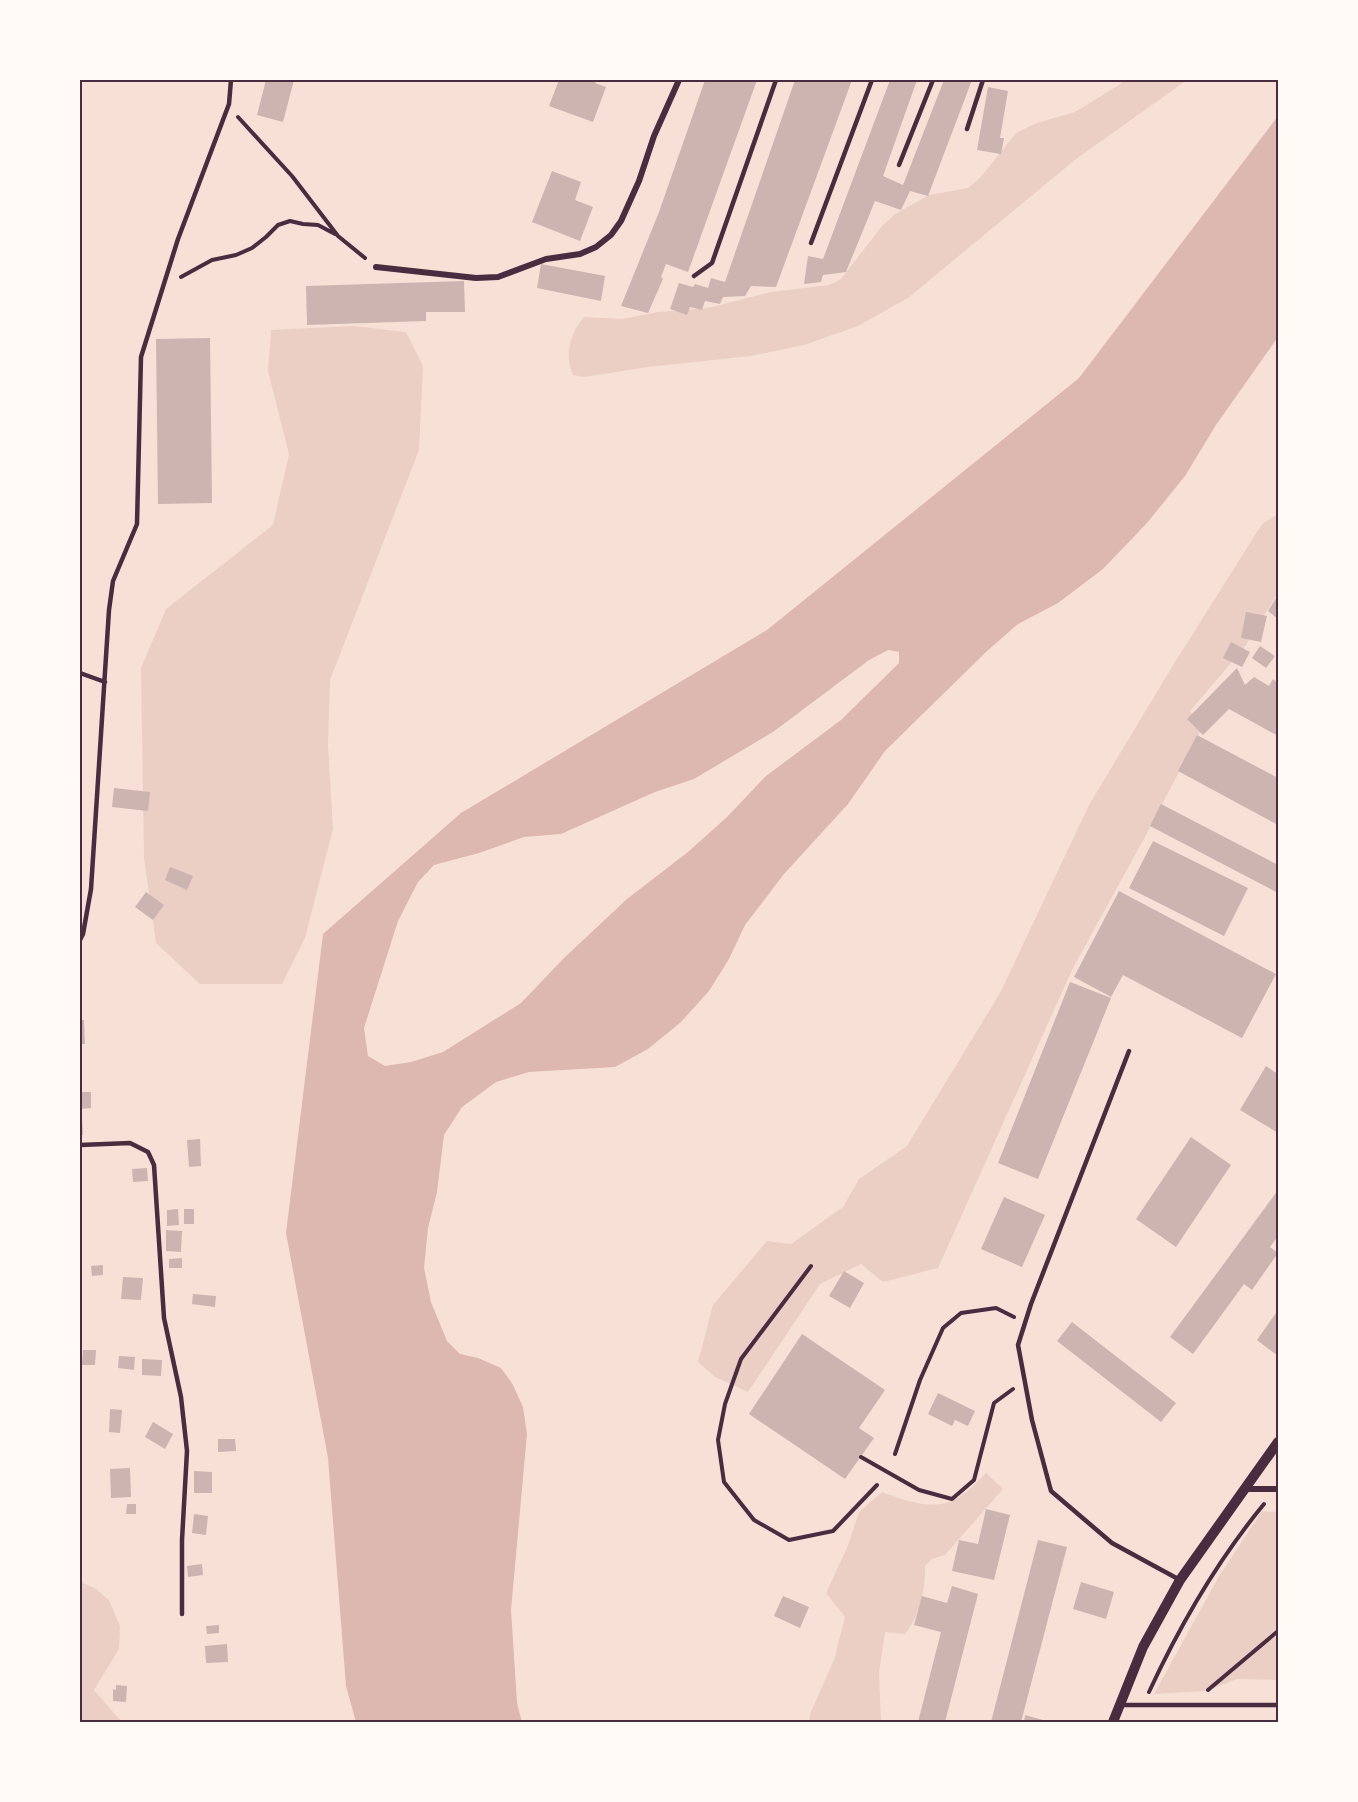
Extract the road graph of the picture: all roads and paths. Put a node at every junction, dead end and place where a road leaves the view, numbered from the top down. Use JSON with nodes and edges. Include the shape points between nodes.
{"nodes":[{"id":1,"x":231,"y":80,"type":"edge"},
{"id":2,"x":679,"y":80,"type":"edge"},
{"id":3,"x":776,"y":80,"type":"edge"},
{"id":4,"x":872,"y":80,"type":"edge"},
{"id":5,"x":933,"y":80,"type":"edge"},
{"id":6,"x":982,"y":80,"type":"edge"},
{"id":7,"x":229,"y":104,"type":"junction"},
{"id":8,"x":967,"y":129,"type":"dead end"},
{"id":9,"x":899,"y":165,"type":"dead end"},
{"id":10,"x":338,"y":236,"type":"junction"},
{"id":11,"x":811,"y":243,"type":"dead end"},
{"id":12,"x":376,"y":267,"type":"joint"},
{"id":13,"x":693,"y":276,"type":"dead end"},
{"id":14,"x":163,"y":287,"type":"junction"},
{"id":15,"x":80,"y":673,"type":"edge"},
{"id":16,"x":105,"y":682,"type":"junction"},
{"id":17,"x":80,"y":940,"type":"edge"},
{"id":18,"x":1130,"y":1051,"type":"dead end"},
{"id":19,"x":80,"y":1145,"type":"edge"},
{"id":20,"x":811,"y":1266,"type":"dead end"},
{"id":21,"x":1025,"y":1323,"type":"junction"},
{"id":22,"x":1024,"y":1380,"type":"junction"},
{"id":23,"x":1278,"y":1442,"type":"edge"},
{"id":24,"x":895,"y":1454,"type":"dead end"},
{"id":25,"x":861,"y":1457,"type":"dead end"},
{"id":26,"x":877,"y":1485,"type":"dead end"},
{"id":27,"x":1244,"y":1489,"type":"junction"},
{"id":28,"x":1277,"y":1489,"type":"edge"},
{"id":29,"x":1180,"y":1580,"type":"junction"},
{"id":30,"x":182,"y":1614,"type":"dead end"},
{"id":31,"x":1278,"y":1631,"type":"edge"},
{"id":32,"x":1120,"y":1705,"type":"junction"},
{"id":33,"x":1144,"y":1705,"type":"junction"},
{"id":34,"x":1278,"y":1705,"type":"edge"},
{"id":35,"x":1204,"y":1706,"type":"junction"},
{"id":36,"x":1113,"y":1722,"type":"edge"}],
"edges":[{"from":1,"to":7,"type":"lane"},
{"from":2,"to":12,"type":"street","via":[[621,220],[612,235],[596,247],[580,254],[546,259],[498,277]]},
{"from":3,"to":13,"type":"lane","via":[[712,263]]},
{"from":4,"to":11,"type":"lane"},
{"from":5,"to":9,"type":"lane"},
{"from":6,"to":8,"type":"lane"},
{"from":7,"to":10,"type":"path"},
{"from":7,"to":14,"type":"lane"},
{"from":10,"to":12,"type":"path"},
{"from":10,"to":14,"type":"path","via":[[318,225],[290,221],[278,225],[252,248],[212,260]]},
{"from":14,"to":16,"type":"lane","via":[[141,357],[137,524],[113,581]]},
{"from":15,"to":16,"type":"lane"},
{"from":16,"to":17,"type":"lane","via":[[91,889]]},
{"from":18,"to":21,"type":"lane"},
{"from":19,"to":30,"type":"lane","via":[[130,1143],[148,1152],[154,1165],[164,1317],[181,1397],[187,1451]]},
{"from":20,"to":26,"type":"path","via":[[741,1359],[725,1404],[718,1440],[724,1482],[754,1520],[789,1540],[833,1531]]},
{"from":21,"to":22,"type":"lane","via":[[1018,1345]]},
{"from":21,"to":24,"type":"path","via":[[996,1308],[961,1313],[943,1328]]},
{"from":22,"to":25,"type":"path","via":[[994,1403],[974,1480],[952,1499],[919,1491]]},
{"from":22,"to":29,"type":"lane","via":[[1051,1491],[1112,1543]]},
{"from":23,"to":27,"type":"street"},
{"from":27,"to":28,"type":"street"},
{"from":27,"to":29,"type":"street"},
{"from":28,"to":33,"type":"path","via":[[1221,1561],[1162,1663]]},
{"from":29,"to":32,"type":"street","via":[[1143,1647]]},
{"from":31,"to":35,"type":"path","via":[[1206,1691]]},
{"from":32,"to":33,"type":"lane"},
{"from":32,"to":36,"type":"street"},
{"from":33,"to":35,"type":"lane"},
{"from":34,"to":35,"type":"lane"}]}
